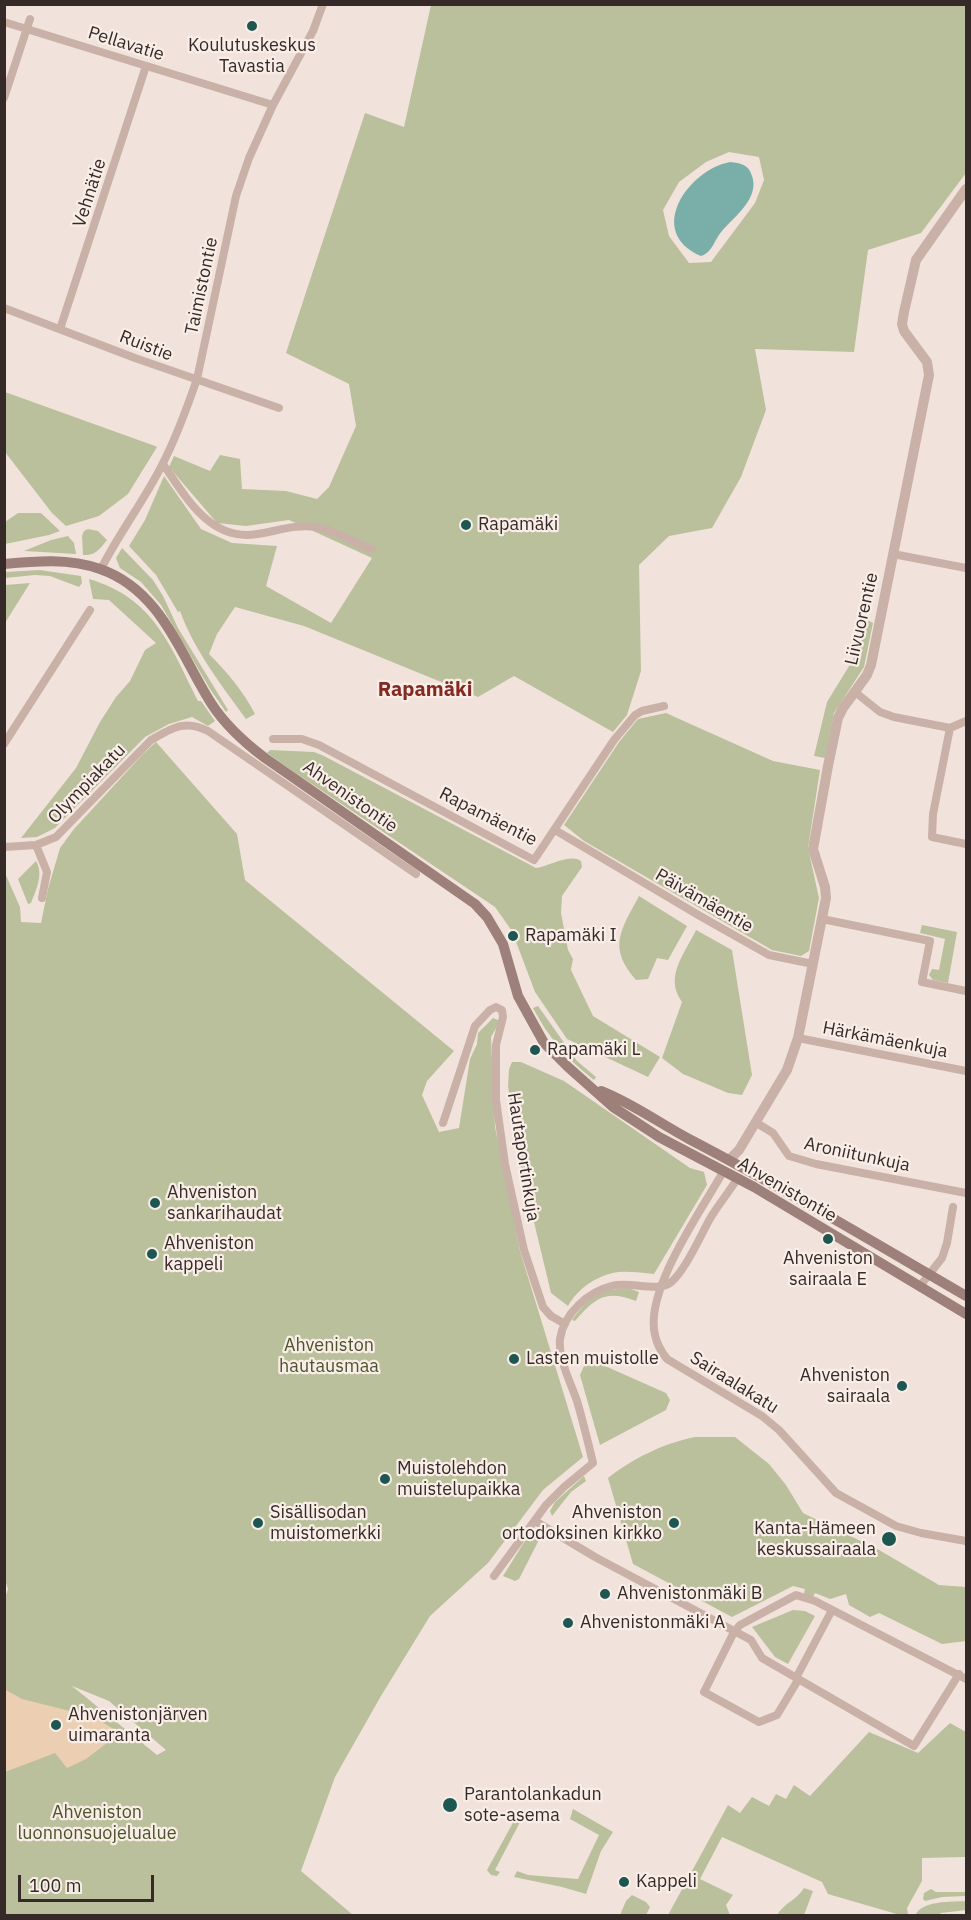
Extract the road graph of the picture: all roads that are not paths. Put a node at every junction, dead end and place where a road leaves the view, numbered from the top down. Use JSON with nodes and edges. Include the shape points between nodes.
{"nodes":[{"id":1,"x":323,"y":4,"type":"edge"},
{"id":2,"x":30,"y":19,"type":"dead end"},
{"id":3,"x":4,"y":22,"type":"edge"},
{"id":4,"x":25,"y":28,"type":"junction"},
{"id":5,"x":146,"y":66,"type":"junction"},
{"id":6,"x":4,"y":98,"type":"edge"},
{"id":7,"x":273,"y":105,"type":"junction"},
{"id":8,"x":966,"y":189,"type":"edge"},
{"id":9,"x":4,"y":308,"type":"edge"},
{"id":10,"x":60,"y":329,"type":"junction"},
{"id":11,"x":197,"y":379,"type":"junction"},
{"id":12,"x":279,"y":408,"type":"dead end"},
{"id":13,"x":163,"y":464,"type":"junction"},
{"id":14,"x":372,"y":549,"type":"dead end"},
{"id":15,"x":893,"y":554,"type":"junction"},
{"id":16,"x":4,"y":564,"type":"edge"},
{"id":17,"x":966,"y":568,"type":"edge"},
{"id":18,"x":101,"y":569,"type":"junction"},
{"id":19,"x":90,"y":610,"type":"dead end"},
{"id":20,"x":855,"y":692,"type":"junction"},
{"id":21,"x":664,"y":706,"type":"dead end"},
{"id":22,"x":966,"y":721,"type":"edge"},
{"id":23,"x":950,"y":729,"type":"junction"},
{"id":24,"x":273,"y":739,"type":"dead end"},
{"id":25,"x":4,"y":744,"type":"edge"},
{"id":26,"x":555,"y":830,"type":"junction"},
{"id":27,"x":966,"y":844,"type":"edge"},
{"id":28,"x":36,"y":845,"type":"junction"},
{"id":29,"x":4,"y":847,"type":"edge"},
{"id":30,"x":417,"y":874,"type":"dead end"},
{"id":31,"x":42,"y":898,"type":"dead end"},
{"id":32,"x":822,"y":919,"type":"junction"},
{"id":33,"x":813,"y":964,"type":"junction"},
{"id":34,"x":966,"y":991,"type":"edge"},
{"id":35,"x":798,"y":1038,"type":"junction"},
{"id":36,"x":966,"y":1071,"type":"edge"},
{"id":37,"x":596,"y":1090,"type":"junction"},
{"id":38,"x":755,"y":1122,"type":"junction"},
{"id":39,"x":443,"y":1123,"type":"dead end"},
{"id":40,"x":739,"y":1150,"type":"junction"},
{"id":41,"x":729,"y":1160,"type":"junction"},
{"id":42,"x":743,"y":1167,"type":"junction"},
{"id":43,"x":723,"y":1172,"type":"junction"},
{"id":44,"x":737,"y":1179,"type":"junction"},
{"id":45,"x":966,"y":1193,"type":"edge"},
{"id":46,"x":952,"y":1207,"type":"dead end"},
{"id":47,"x":928,"y":1274,"type":"junction"},
{"id":48,"x":920,"y":1286,"type":"junction"},
{"id":49,"x":660,"y":1287,"type":"junction"},
{"id":50,"x":966,"y":1296,"type":"edge"},
{"id":51,"x":966,"y":1314,"type":"edge"},
{"id":52,"x":565,"y":1324,"type":"junction"},
{"id":53,"x":535,"y":1521,"type":"junction"},
{"id":54,"x":966,"y":1541,"type":"edge"},
{"id":55,"x":494,"y":1576,"type":"dead end"},
{"id":56,"x":832,"y":1610,"type":"junction"},
{"id":57,"x":734,"y":1632,"type":"junction"},
{"id":58,"x":963,"y":1676,"type":"edge"},
{"id":59,"x":797,"y":1679,"type":"junction"}],
"edges":[{"from":1,"to":7,"type":"street","name":"Taimistontie","via":[[313,31]]},
{"from":2,"to":4,"type":"street"},
{"from":3,"to":4,"type":"street","name":"Pellavatie"},
{"from":4,"to":5,"type":"street","name":"Pellavatie"},
{"from":4,"to":6,"type":"street"},
{"from":5,"to":7,"type":"street","name":"Pellavatie"},
{"from":5,"to":10,"type":"street","name":"Vehnätie"},
{"from":7,"to":11,"type":"street","name":"Taimistontie","via":[[236,196]]},
{"from":8,"to":15,"type":"street","name":"Liivuorentie","via":[[916,260],[904,312],[904,330],[927,362],[929,375]]},
{"from":9,"to":10,"type":"street","name":"Ruistie"},
{"from":10,"to":11,"type":"street","name":"Ruistie"},
{"from":11,"to":12,"type":"street","name":"Ruistie"},
{"from":11,"to":13,"type":"street","name":"Taimistontie"},
{"from":13,"to":14,"type":"street","via":[[209,524],[229,534],[255,535],[288,526],[316,527]]},
{"from":13,"to":18,"type":"street","name":"Taimistontie"},
{"from":15,"to":17,"type":"street"},
{"from":15,"to":20,"type":"street","name":"Liivuorentie","via":[[871,665]]},
{"from":16,"to":18,"type":"main road","name":"Ahvenistontie","via":[[59,561]]},
{"from":18,"to":37,"type":"main road","name":"Ahvenistontie","via":[[134,588],[162,618],[212,705],[238,736],[475,904],[503,944],[518,996],[544,1043]]},
{"from":19,"to":25,"type":"street"},
{"from":20,"to":23,"type":"street","via":[[880,712]]},
{"from":20,"to":32,"type":"street","name":"Liivuorentie","via":[[838,718],[813,844],[826,892]]},
{"from":21,"to":26,"type":"street","name":"Rapamäentie","via":[[635,715]]},
{"from":22,"to":23,"type":"street"},
{"from":23,"to":27,"type":"street","via":[[933,814],[933,837]]},
{"from":24,"to":26,"type":"street","name":"Rapamäentie","via":[[294,738],[319,745],[534,860]]},
{"from":26,"to":33,"type":"street","name":"Päivämäentie","via":[[769,955]]},
{"from":28,"to":29,"type":"street","name":"Olympiakatu"},
{"from":28,"to":30,"type":"street","name":"Olympiakatu","via":[[56,837],[151,740],[169,730],[196,725]]},
{"from":28,"to":31,"type":"street","via":[[47,872]]},
{"from":32,"to":33,"type":"street","name":"Liivuorentie"},
{"from":32,"to":34,"type":"street","via":[[930,941],[922,982]]},
{"from":33,"to":35,"type":"street","name":"Liivuorentie"},
{"from":35,"to":36,"type":"street","name":"Härkämäenkuja"},
{"from":35,"to":38,"type":"street","name":"Liivuorentie","via":[[787,1070]]},
{"from":37,"to":41,"type":"main road","name":"Ahvenistontie","via":[[621,1099]]},
{"from":37,"to":43,"type":"main road","name":"Ahvenistontie","via":[[613,1107],[659,1137]]},
{"from":38,"to":40,"type":"street","name":"Liivuorentie"},
{"from":38,"to":45,"type":"street","name":"Aroniitunkuja","via":[[773,1133],[789,1156]]},
{"from":39,"to":52,"type":"street","name":"Hautaportinkuja","via":[[476,1026],[490,1010],[499,1008],[503,1017],[496,1045],[496,1100],[507,1175],[524,1250],[543,1307]]},
{"from":40,"to":41,"type":"street","name":"Liivuorentie"},
{"from":40,"to":42,"type":"street"},
{"from":41,"to":42,"type":"main road","name":"Ahvenistontie"},
{"from":41,"to":43,"type":"main road"},
{"from":42,"to":44,"type":"main road"},
{"from":42,"to":47,"type":"main road","name":"Ahvenistontie"},
{"from":43,"to":44,"type":"main road","name":"Ahvenistontie"},
{"from":43,"to":49,"type":"street","name":"Sairaalakatu"},
{"from":44,"to":48,"type":"main road","name":"Ahvenistontie"},
{"from":44,"to":49,"type":"street","via":[[677,1276]]},
{"from":46,"to":47,"type":"street","via":[[942,1258]]},
{"from":47,"to":48,"type":"street"},
{"from":47,"to":50,"type":"main road","name":"Ahvenistontie"},
{"from":48,"to":51,"type":"main road","name":"Ahvenistontie"},
{"from":49,"to":52,"type":"street","via":[[621,1283],[600,1289],[586,1298]]},
{"from":49,"to":54,"type":"street","name":"Sairaalakatu","via":[[654,1332],[667,1359],[762,1416],[836,1492],[896,1526]]},
{"from":52,"to":53,"type":"street","via":[[560,1338],[562,1353],[593,1463],[552,1499]]},
{"from":53,"to":55,"type":"street"},
{"from":53,"to":57,"type":"street"},
{"from":56,"to":57,"type":"street","via":[[796,1595]]},
{"from":56,"to":58,"type":"street"},
{"from":56,"to":59,"type":"street"},
{"from":57,"to":59,"type":"street","via":[[751,1640],[762,1658]]},
{"from":57,"to":59,"type":"street","via":[[704,1692],[759,1722],[777,1715]]},
{"from":58,"to":59,"type":"street","via":[[914,1746]]}]}
